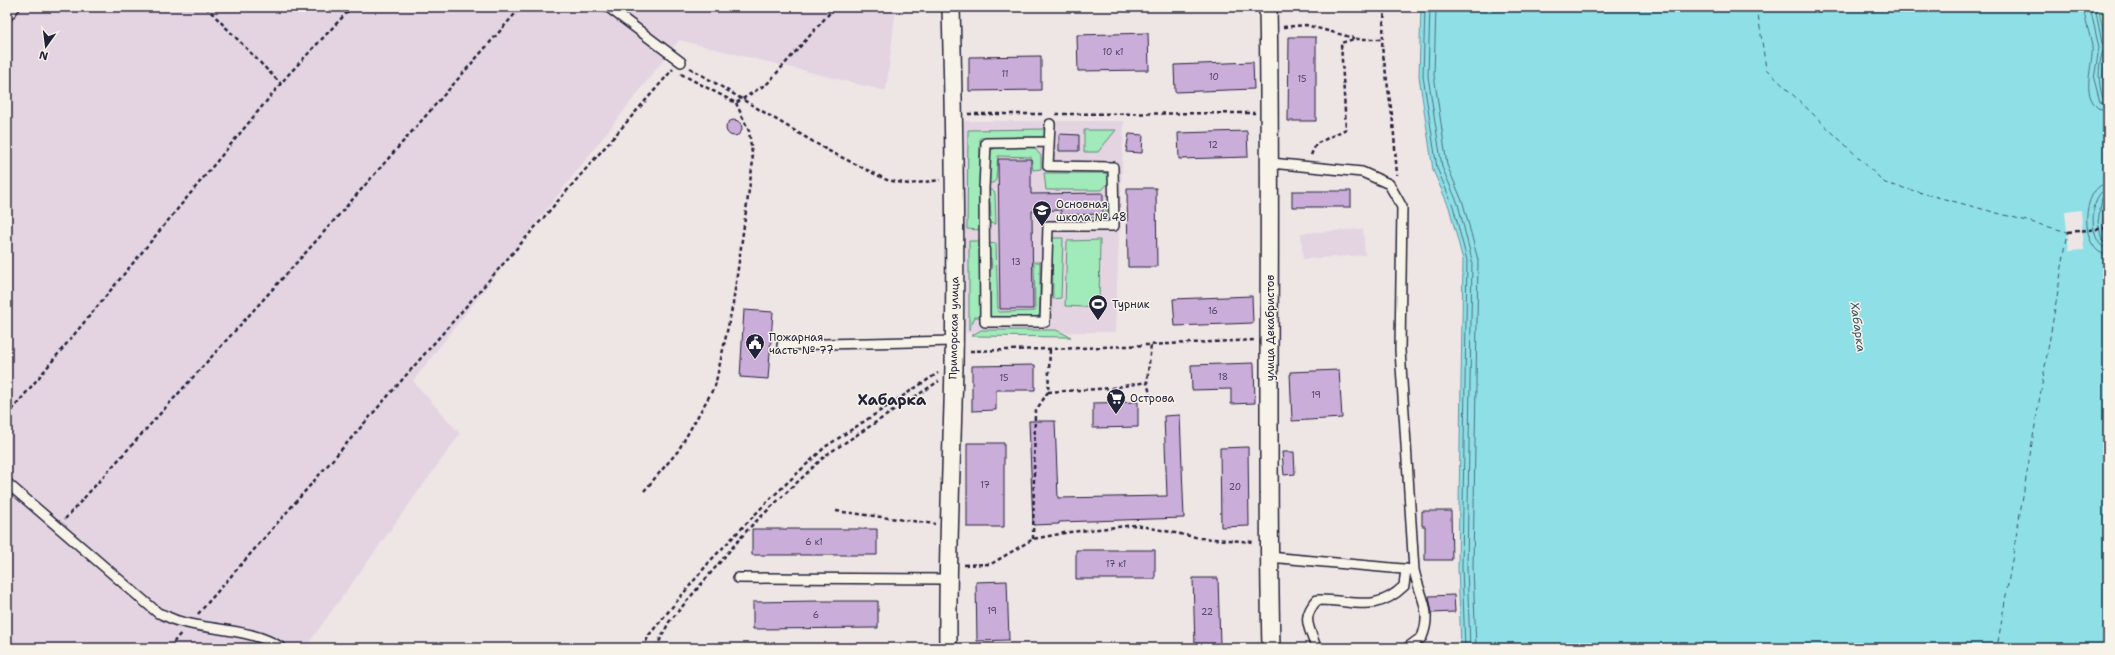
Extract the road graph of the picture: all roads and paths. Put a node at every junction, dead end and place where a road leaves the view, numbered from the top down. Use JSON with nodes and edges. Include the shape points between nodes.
{"nodes":[{"id":1,"x":15,"y":7,"type":"edge"},
{"id":2,"x":206,"y":7,"type":"edge"},
{"id":3,"x":352,"y":7,"type":"edge"},
{"id":4,"x":521,"y":7,"type":"edge"},
{"id":5,"x":608,"y":7,"type":"edge"},
{"id":6,"x":836,"y":7,"type":"edge"},
{"id":7,"x":951,"y":7,"type":"edge"},
{"id":8,"x":1268,"y":7,"type":"edge"},
{"id":9,"x":1385,"y":7,"type":"edge"},
{"id":10,"x":7,"y":17,"type":"edge"},
{"id":11,"x":1269,"y":39,"type":"junction"},
{"id":12,"x":1354,"y":39,"type":"junction"},
{"id":13,"x":1382,"y":39,"type":"junction"},
{"id":14,"x":679,"y":61,"type":"junction"},
{"id":15,"x":673,"y":70,"type":"junction"},
{"id":16,"x":281,"y":84,"type":"junction"},
{"id":17,"x":736,"y":104,"type":"junction"},
{"id":18,"x":1270,"y":113,"type":"junction"},
{"id":19,"x":953,"y":114,"type":"junction"},
{"id":20,"x":1046,"y":114,"type":"dead end"},
{"id":21,"x":1054,"y":114,"type":"dead end"},
{"id":22,"x":1050,"y":124,"type":"dead end"},
{"id":23,"x":1049,"y":142,"type":"junction"},
{"id":24,"x":1271,"y":163,"type":"junction"},
{"id":25,"x":1305,"y":166,"type":"junction"},
{"id":26,"x":1397,"y":176,"type":"dead end"},
{"id":27,"x":955,"y":179,"type":"junction"},
{"id":28,"x":2108,"y":228,"type":"edge"},
{"id":29,"x":2068,"y":232,"type":"dead end"},
{"id":30,"x":1270,"y":339,"type":"junction"},
{"id":31,"x":782,"y":345,"type":"dead end"},
{"id":32,"x":1151,"y":345,"type":"junction"},
{"id":33,"x":1050,"y":349,"type":"junction"},
{"id":34,"x":954,"y":357,"type":"junction"},
{"id":35,"x":1148,"y":382,"type":"junction"},
{"id":36,"x":1048,"y":392,"type":"junction"},
{"id":37,"x":1151,"y":398,"type":"dead end"},
{"id":38,"x":7,"y":416,"type":"edge"},
{"id":39,"x":7,"y":483,"type":"edge"},
{"id":40,"x":644,"y":491,"type":"dead end"},
{"id":41,"x":836,"y":511,"type":"dead end"},
{"id":42,"x":949,"y":526,"type":"junction"},
{"id":43,"x":58,"y":527,"type":"junction"},
{"id":44,"x":1033,"y":539,"type":"junction"},
{"id":45,"x":1269,"y":550,"type":"junction"},
{"id":46,"x":1410,"y":570,"type":"junction"},
{"id":47,"x":947,"y":573,"type":"junction"},
{"id":48,"x":738,"y":578,"type":"dead end"},
{"id":49,"x":190,"y":623,"type":"junction"},
{"id":50,"x":169,"y":648,"type":"edge"},
{"id":51,"x":282,"y":648,"type":"edge"},
{"id":52,"x":643,"y":648,"type":"edge"},
{"id":53,"x":656,"y":648,"type":"edge"},
{"id":54,"x":948,"y":648,"type":"edge"},
{"id":55,"x":1271,"y":648,"type":"edge"},
{"id":56,"x":1316,"y":648,"type":"edge"},
{"id":57,"x":1407,"y":648,"type":"edge"}],
"edges":[{"from":1,"to":10,"type":"lane"},
{"from":2,"to":16,"type":"path"},
{"from":3,"to":16,"type":"path"},
{"from":4,"to":43,"type":"path","via":[[322,234]]},
{"from":5,"to":14,"type":"lane"},
{"from":6,"to":17,"type":"path","via":[[768,83]]},
{"from":7,"to":19,"type":"street","name":"Приморская улица"},
{"from":8,"to":11,"type":"street","name":"улица Декабристов"},
{"from":9,"to":13,"type":"path"},
{"from":11,"to":12,"type":"path","via":[[1281,28],[1306,25]]},
{"from":11,"to":18,"type":"street","name":"улица Декабристов"},
{"from":12,"to":13,"type":"path"},
{"from":12,"to":25,"type":"path","via":[[1341,43],[1346,130],[1316,144]]},
{"from":13,"to":26,"type":"path"},
{"from":14,"to":15,"type":"path"},
{"from":14,"to":27,"type":"path","via":[[827,150],[887,180],[909,184]]},
{"from":15,"to":17,"type":"path"},
{"from":15,"to":49,"type":"path"},
{"from":16,"to":38,"type":"path"},
{"from":17,"to":40,"type":"path","via":[[749,131],[753,161],[733,304],[715,386],[678,451]]},
{"from":18,"to":21,"type":"path"},
{"from":18,"to":24,"type":"street","name":"улица Декабристов"},
{"from":19,"to":20,"type":"path"},
{"from":19,"to":27,"type":"street","name":"Приморская улица"},
{"from":22,"to":23,"type":"lane"},
{"from":23,"to":23,"type":"lane","via":[[986,143],[985,322],[1045,322],[1048,226],[1114,226],[1113,167],[1048,166]]},
{"from":24,"to":25,"type":"lane"},
{"from":24,"to":30,"type":"street","name":"улица Декабристов"},
{"from":25,"to":46,"type":"lane","via":[[1362,172],[1389,184],[1402,207],[1400,350]]},
{"from":27,"to":34,"type":"street","name":"Приморская улица"},
{"from":28,"to":29,"type":"path"},
{"from":30,"to":32,"type":"path"},
{"from":30,"to":45,"type":"street","name":"улица Декабристов"},
{"from":31,"to":34,"type":"lane"},
{"from":32,"to":33,"type":"path"},
{"from":32,"to":35,"type":"path"},
{"from":33,"to":34,"type":"path"},
{"from":33,"to":36,"type":"path"},
{"from":34,"to":42,"type":"street","name":"Приморская улица"},
{"from":34,"to":52,"type":"path","via":[[825,447],[711,560],[649,635]]},
{"from":34,"to":53,"type":"path","via":[[826,455],[749,528],[669,622]]},
{"from":35,"to":36,"type":"path","via":[[1112,388]]},
{"from":35,"to":37,"type":"path"},
{"from":36,"to":44,"type":"path","via":[[1035,412]]},
{"from":39,"to":43,"type":"lane"},
{"from":41,"to":42,"type":"path"},
{"from":42,"to":47,"type":"street","name":"Приморская улица"},
{"from":43,"to":49,"type":"lane","via":[[158,613]]},
{"from":44,"to":45,"type":"path","via":[[1136,525]]},
{"from":44,"to":47,"type":"path","via":[[991,564]]},
{"from":45,"to":46,"type":"lane"},
{"from":45,"to":55,"type":"street","name":"улица Декабристов"},
{"from":46,"to":56,"type":"lane","via":[[1404,586],[1381,601],[1362,605],[1317,600],[1308,609],[1307,615]]},
{"from":46,"to":57,"type":"lane","via":[[1421,593],[1427,619],[1422,637]]},
{"from":47,"to":48,"type":"lane"},
{"from":47,"to":54,"type":"street","name":"Приморская улица"},
{"from":49,"to":50,"type":"path"},
{"from":49,"to":51,"type":"lane","via":[[268,639]]}]}
